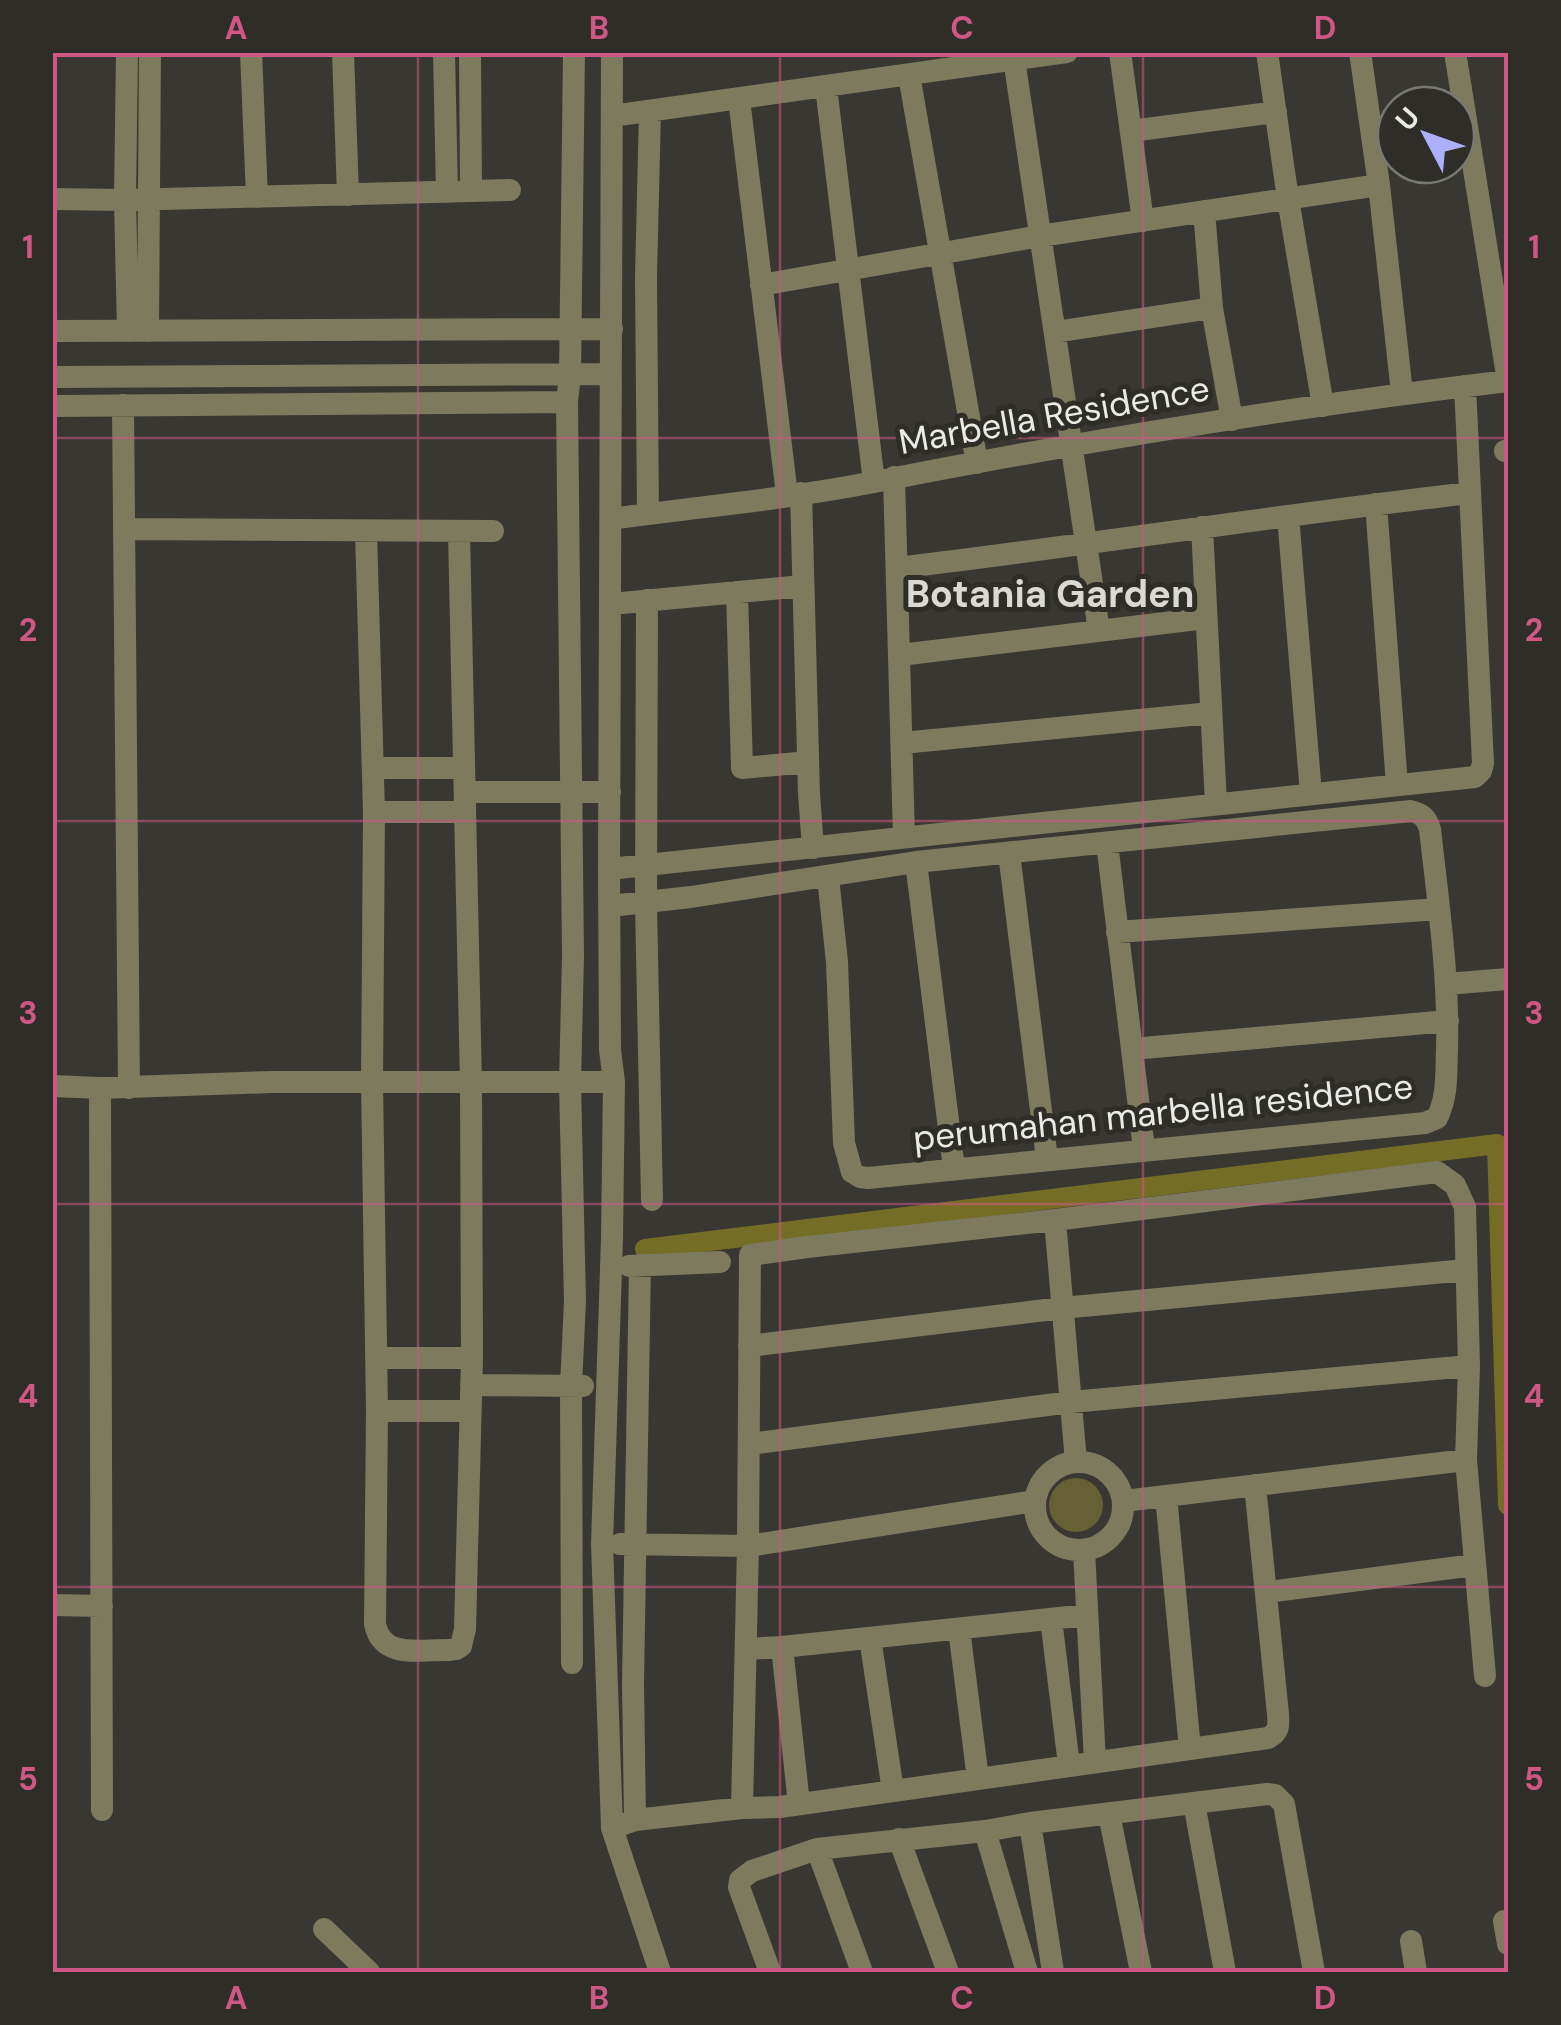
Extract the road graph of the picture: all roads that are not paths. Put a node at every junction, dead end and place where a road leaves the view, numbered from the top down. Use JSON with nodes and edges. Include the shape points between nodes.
{"nodes":[{"id":1,"x":127,"y":52,"type":"edge"},
{"id":2,"x":150,"y":52,"type":"edge"},
{"id":3,"x":251,"y":52,"type":"edge"},
{"id":4,"x":343,"y":52,"type":"edge"},
{"id":5,"x":444,"y":52,"type":"edge"},
{"id":6,"x":470,"y":52,"type":"edge"},
{"id":7,"x":574,"y":52,"type":"edge"},
{"id":8,"x":612,"y":52,"type":"edge"},
{"id":9,"x":1067,"y":52,"type":"edge"},
{"id":10,"x":1120,"y":52,"type":"edge"},
{"id":11,"x":1268,"y":52,"type":"edge"},
{"id":12,"x":1360,"y":52,"type":"edge"},
{"id":13,"x":1456,"y":52,"type":"edge"},
{"id":14,"x":1014,"y":56,"type":"edge"},
{"id":15,"x":909,"y":75,"type":"junction"},
{"id":16,"x":826,"y":87,"type":"junction"},
{"id":17,"x":739,"y":99,"type":"junction"},
{"id":18,"x":650,"y":111,"type":"junction"},
{"id":19,"x":1276,"y":112,"type":"junction"},
{"id":20,"x":612,"y":116,"type":"junction"},
{"id":21,"x":1130,"y":131,"type":"junction"},
{"id":22,"x":1376,"y":164,"type":"edge"},
{"id":23,"x":1379,"y":185,"type":"joint"},
{"id":24,"x":510,"y":190,"type":"dead end"},
{"id":25,"x":472,"y":191,"type":"junction"},
{"id":26,"x":447,"y":192,"type":"junction"},
{"id":27,"x":348,"y":196,"type":"junction"},
{"id":28,"x":257,"y":197,"type":"junction"},
{"id":29,"x":52,"y":199,"type":"edge"},
{"id":30,"x":150,"y":199,"type":"junction"},
{"id":31,"x":1288,"y":199,"type":"junction"},
{"id":32,"x":125,"y":200,"type":"junction"},
{"id":33,"x":1204,"y":212,"type":"junction"},
{"id":34,"x":1143,"y":220,"type":"junction"},
{"id":35,"x":1040,"y":236,"type":"junction"},
{"id":36,"x":939,"y":254,"type":"junction"},
{"id":37,"x":850,"y":269,"type":"junction"},
{"id":38,"x":761,"y":284,"type":"junction"},
{"id":39,"x":612,"y":296,"type":"junction"},
{"id":40,"x":647,"y":296,"type":"junction"},
{"id":41,"x":1212,"y":308,"type":"junction"},
{"id":42,"x":570,"y":328,"type":"junction"},
{"id":43,"x":612,"y":329,"type":"junction"},
{"id":44,"x":52,"y":330,"type":"edge"},
{"id":45,"x":138,"y":331,"type":"junction"},
{"id":46,"x":1055,"y":332,"type":"junction"},
{"id":47,"x":612,"y":374,"type":"junction"},
{"id":48,"x":570,"y":375,"type":"junction"},
{"id":49,"x":52,"y":377,"type":"edge"},
{"id":50,"x":1508,"y":381,"type":"edge"},
{"id":51,"x":1465,"y":386,"type":"junction"},
{"id":52,"x":1402,"y":393,"type":"junction"},
{"id":53,"x":567,"y":402,"type":"junction"},
{"id":54,"x":52,"y":406,"type":"edge"},
{"id":55,"x":123,"y":406,"type":"junction"},
{"id":56,"x":1322,"y":406,"type":"junction"},
{"id":57,"x":1232,"y":420,"type":"junction"},
{"id":58,"x":1073,"y":444,"type":"junction"},
{"id":59,"x":977,"y":462,"type":"junction"},
{"id":60,"x":884,"y":480,"type":"junction"},
{"id":61,"x":1470,"y":493,"type":"junction"},
{"id":62,"x":794,"y":494,"type":"junction"},
{"id":63,"x":1376,"y":504,"type":"junction"},
{"id":64,"x":648,"y":514,"type":"junction"},
{"id":65,"x":1288,"y":516,"type":"junction"},
{"id":66,"x":611,"y":519,"type":"junction"},
{"id":67,"x":1202,"y":528,"type":"junction"},
{"id":68,"x":124,"y":529,"type":"junction"},
{"id":69,"x":366,"y":532,"type":"junction"},
{"id":70,"x":459,"y":532,"type":"junction"},
{"id":71,"x":493,"y":532,"type":"dead end"},
{"id":72,"x":1086,"y":545,"type":"junction"},
{"id":73,"x":898,"y":568,"type":"junction"},
{"id":74,"x":803,"y":586,"type":"junction"},
{"id":75,"x":737,"y":592,"type":"junction"},
{"id":76,"x":647,"y":600,"type":"junction"},
{"id":77,"x":611,"y":604,"type":"junction"},
{"id":78,"x":1206,"y":618,"type":"junction"},
{"id":79,"x":1099,"y":631,"type":"junction"},
{"id":80,"x":900,"y":655,"type":"junction"},
{"id":81,"x":1211,"y":713,"type":"junction"},
{"id":82,"x":902,"y":743,"type":"junction"},
{"id":83,"x":808,"y":762,"type":"junction"},
{"id":84,"x":373,"y":768,"type":"junction"},
{"id":85,"x":464,"y":768,"type":"junction"},
{"id":86,"x":1396,"y":785,"type":"junction"},
{"id":87,"x":610,"y":792,"type":"junction"},
{"id":88,"x":572,"y":793,"type":"junction"},
{"id":89,"x":1311,"y":794,"type":"junction"},
{"id":90,"x":465,"y":802,"type":"junction"},
{"id":91,"x":1216,"y":804,"type":"junction"},
{"id":92,"x":374,"y":812,"type":"junction"},
{"id":93,"x":904,"y":837,"type":"junction"},
{"id":94,"x":1106,"y":843,"type":"junction"},
{"id":95,"x":812,"y":848,"type":"junction"},
{"id":96,"x":1009,"y":852,"type":"junction"},
{"id":97,"x":916,"y":862,"type":"junction"},
{"id":98,"x":646,"y":865,"type":"junction"},
{"id":99,"x":609,"y":869,"type":"junction"},
{"id":100,"x":828,"y":878,"type":"junction"},
{"id":101,"x":646,"y":904,"type":"junction"},
{"id":102,"x":610,"y":906,"type":"junction"},
{"id":103,"x":1439,"y":908,"type":"junction"},
{"id":104,"x":1118,"y":932,"type":"junction"},
{"id":105,"x":1508,"y":978,"type":"edge"},
{"id":106,"x":1446,"y":984,"type":"junction"},
{"id":107,"x":1448,"y":1021,"type":"junction"},
{"id":108,"x":1132,"y":1049,"type":"junction"},
{"id":109,"x":610,"y":1050,"type":"junction"},
{"id":110,"x":571,"y":1072,"type":"junction"},
{"id":111,"x":372,"y":1082,"type":"junction"},
{"id":112,"x":614,"y":1082,"type":"junction"},
{"id":113,"x":471,"y":1084,"type":"junction"},
{"id":114,"x":52,"y":1086,"type":"edge"},
{"id":115,"x":100,"y":1088,"type":"junction"},
{"id":116,"x":129,"y":1088,"type":"junction"},
{"id":117,"x":1144,"y":1150,"type":"junction"},
{"id":118,"x":1047,"y":1159,"type":"junction"},
{"id":119,"x":954,"y":1169,"type":"junction"},
{"id":120,"x":652,"y":1200,"type":"dead end"},
{"id":121,"x":1055,"y":1220,"type":"junction"},
{"id":122,"x":720,"y":1262,"type":"dead end"},
{"id":123,"x":640,"y":1265,"type":"junction"},
{"id":124,"x":610,"y":1266,"type":"junction"},
{"id":125,"x":1466,"y":1270,"type":"junction"},
{"id":126,"x":1062,"y":1308,"type":"junction"},
{"id":127,"x":749,"y":1346,"type":"junction"},
{"id":128,"x":376,"y":1358,"type":"junction"},
{"id":129,"x":472,"y":1358,"type":"junction"},
{"id":130,"x":1469,"y":1366,"type":"junction"},
{"id":131,"x":471,"y":1385,"type":"junction"},
{"id":132,"x":571,"y":1386,"type":"junction"},
{"id":133,"x":607,"y":1386,"type":"junction"},
{"id":134,"x":1071,"y":1402,"type":"junction"},
{"id":135,"x":378,"y":1411,"type":"junction"},
{"id":136,"x":470,"y":1411,"type":"junction"},
{"id":137,"x":749,"y":1444,"type":"junction"},
{"id":138,"x":1466,"y":1460,"type":"junction"},
{"id":139,"x":1076,"y":1462,"type":"junction"},
{"id":140,"x":1255,"y":1485,"type":"junction"},
{"id":141,"x":1166,"y":1496,"type":"junction"},
{"id":142,"x":1036,"y":1501,"type":"junction"},
{"id":143,"x":1124,"y":1501,"type":"junction"},
{"id":144,"x":636,"y":1544,"type":"junction"},
{"id":145,"x":748,"y":1546,"type":"junction"},
{"id":146,"x":1084,"y":1550,"type":"junction"},
{"id":147,"x":602,"y":1555,"type":"junction"},
{"id":148,"x":1474,"y":1565,"type":"junction"},
{"id":149,"x":571,"y":1570,"type":"junction"},
{"id":150,"x":1268,"y":1592,"type":"junction"},
{"id":151,"x":52,"y":1605,"type":"edge"},
{"id":152,"x":102,"y":1606,"type":"junction"},
{"id":153,"x":1087,"y":1615,"type":"junction"},
{"id":154,"x":1051,"y":1618,"type":"junction"},
{"id":155,"x":959,"y":1628,"type":"junction"},
{"id":156,"x":870,"y":1638,"type":"junction"},
{"id":157,"x":782,"y":1648,"type":"junction"},
{"id":158,"x":746,"y":1649,"type":"junction"},
{"id":159,"x":572,"y":1663,"type":"dead end"},
{"id":160,"x":1485,"y":1676,"type":"dead end"},
{"id":161,"x":1190,"y":1750,"type":"junction"},
{"id":162,"x":1095,"y":1762,"type":"junction"},
{"id":163,"x":1069,"y":1765,"type":"junction"},
{"id":164,"x":978,"y":1778,"type":"junction"},
{"id":165,"x":893,"y":1791,"type":"junction"},
{"id":166,"x":1194,"y":1803,"type":"junction"},
{"id":167,"x":799,"y":1804,"type":"junction"},
{"id":168,"x":742,"y":1808,"type":"junction"},
{"id":169,"x":102,"y":1810,"type":"dead end"},
{"id":170,"x":1109,"y":1814,"type":"junction"},
{"id":171,"x":635,"y":1820,"type":"junction"},
{"id":172,"x":1030,"y":1823,"type":"junction"},
{"id":173,"x":612,"y":1828,"type":"junction"},
{"id":174,"x":985,"y":1831,"type":"junction"},
{"id":175,"x":899,"y":1839,"type":"junction"},
{"id":176,"x":817,"y":1849,"type":"junction"},
{"id":177,"x":324,"y":1929,"type":"dead end"},
{"id":178,"x":1411,"y":1941,"type":"dead end"},
{"id":179,"x":369,"y":1972,"type":"edge"},
{"id":180,"x":660,"y":1972,"type":"edge"},
{"id":181,"x":770,"y":1972,"type":"edge"},
{"id":182,"x":862,"y":1972,"type":"edge"},
{"id":183,"x":948,"y":1972,"type":"edge"},
{"id":184,"x":1027,"y":1972,"type":"edge"},
{"id":185,"x":1053,"y":1972,"type":"edge"},
{"id":186,"x":1141,"y":1972,"type":"edge"},
{"id":187,"x":1225,"y":1972,"type":"edge"},
{"id":188,"x":1314,"y":1972,"type":"edge"},
{"id":189,"x":1416,"y":1972,"type":"edge"}],
"edges":[{"from":1,"to":32,"type":"street"},
{"from":2,"to":30,"type":"street"},
{"from":3,"to":28,"type":"street"},
{"from":4,"to":27,"type":"street"},
{"from":5,"to":26,"type":"street"},
{"from":6,"to":25,"type":"street"},
{"from":7,"to":42,"type":"street"},
{"from":8,"to":20,"type":"street"},
{"from":9,"to":14,"type":"street"},
{"from":10,"to":21,"type":"street"},
{"from":11,"to":19,"type":"street"},
{"from":12,"to":22,"type":"street"},
{"from":13,"to":50,"type":"street"},
{"from":14,"to":15,"type":"street"},
{"from":14,"to":35,"type":"street"},
{"from":15,"to":16,"type":"street"},
{"from":15,"to":36,"type":"street"},
{"from":16,"to":17,"type":"street"},
{"from":16,"to":37,"type":"street"},
{"from":17,"to":18,"type":"street"},
{"from":17,"to":38,"type":"street"},
{"from":18,"to":20,"type":"street"},
{"from":18,"to":40,"type":"street"},
{"from":19,"to":21,"type":"street"},
{"from":19,"to":31,"type":"street"},
{"from":20,"to":39,"type":"street"},
{"from":21,"to":34,"type":"street"},
{"from":23,"to":31,"type":"street"},
{"from":23,"to":52,"type":"street"},
{"from":24,"to":25,"type":"street"},
{"from":25,"to":26,"type":"street"},
{"from":26,"to":27,"type":"street"},
{"from":27,"to":28,"type":"street"},
{"from":28,"to":30,"type":"street"},
{"from":29,"to":32,"type":"street"},
{"from":30,"to":32,"type":"street"},
{"from":30,"to":45,"type":"street"},
{"from":31,"to":33,"type":"street"},
{"from":31,"to":56,"type":"street"},
{"from":32,"to":45,"type":"street"},
{"from":33,"to":34,"type":"street"},
{"from":33,"to":41,"type":"street"},
{"from":34,"to":35,"type":"street"},
{"from":35,"to":36,"type":"street"},
{"from":35,"to":46,"type":"street"},
{"from":36,"to":37,"type":"street"},
{"from":36,"to":59,"type":"street"},
{"from":37,"to":38,"type":"street"},
{"from":37,"to":60,"type":"street"},
{"from":38,"to":62,"type":"street"},
{"from":39,"to":40,"type":"street"},
{"from":39,"to":43,"type":"street"},
{"from":40,"to":64,"type":"street"},
{"from":41,"to":46,"type":"street"},
{"from":41,"to":57,"type":"street"},
{"from":42,"to":43,"type":"street"},
{"from":42,"to":45,"type":"street"},
{"from":42,"to":48,"type":"street"},
{"from":43,"to":47,"type":"street"},
{"from":44,"to":45,"type":"street"},
{"from":46,"to":58,"type":"street"},
{"from":47,"to":48,"type":"street"},
{"from":47,"to":66,"type":"street"},
{"from":48,"to":49,"type":"street"},
{"from":48,"to":53,"type":"street"},
{"from":50,"to":51,"type":"street","name":"Marbella Residence"},
{"from":51,"to":52,"type":"street","name":"Marbella Residence"},
{"from":51,"to":61,"type":"street"},
{"from":52,"to":56,"type":"street","name":"Marbella Residence"},
{"from":53,"to":55,"type":"street"},
{"from":53,"to":88,"type":"street"},
{"from":54,"to":55,"type":"street"},
{"from":55,"to":68,"type":"street"},
{"from":56,"to":57,"type":"street","name":"Marbella Residence"},
{"from":57,"to":58,"type":"street","name":"Marbella Residence"},
{"from":58,"to":59,"type":"street","name":"Marbella Residence"},
{"from":58,"to":72,"type":"street"},
{"from":59,"to":60,"type":"street","name":"Marbella Residence"},
{"from":60,"to":62,"type":"street","name":"Marbella Residence"},
{"from":60,"to":73,"type":"street"},
{"from":61,"to":63,"type":"street"},
{"from":61,"to":86,"type":"street","via":[[1483,763],[1475,777]]},
{"from":62,"to":64,"type":"street","name":"Marbella Residence"},
{"from":62,"to":74,"type":"street"},
{"from":63,"to":65,"type":"street"},
{"from":63,"to":86,"type":"street"},
{"from":64,"to":66,"type":"street","name":"Marbella Residence"},
{"from":65,"to":67,"type":"street"},
{"from":65,"to":89,"type":"street"},
{"from":66,"to":77,"type":"street"},
{"from":67,"to":72,"type":"street"},
{"from":67,"to":78,"type":"street"},
{"from":68,"to":69,"type":"street"},
{"from":68,"to":116,"type":"street"},
{"from":69,"to":70,"type":"street"},
{"from":69,"to":84,"type":"street"},
{"from":70,"to":71,"type":"street"},
{"from":70,"to":85,"type":"street"},
{"from":72,"to":73,"type":"street"},
{"from":72,"to":79,"type":"street"},
{"from":73,"to":80,"type":"street"},
{"from":74,"to":75,"type":"street"},
{"from":74,"to":83,"type":"street"},
{"from":75,"to":76,"type":"street"},
{"from":75,"to":83,"type":"street","via":[[742,768]]},
{"from":76,"to":77,"type":"street"},
{"from":76,"to":98,"type":"street"},
{"from":77,"to":87,"type":"street"},
{"from":78,"to":79,"type":"street"},
{"from":78,"to":81,"type":"street"},
{"from":79,"to":80,"type":"street"},
{"from":80,"to":82,"type":"street"},
{"from":81,"to":82,"type":"street"},
{"from":81,"to":91,"type":"street"},
{"from":82,"to":93,"type":"street"},
{"from":83,"to":95,"type":"street"},
{"from":84,"to":85,"type":"street"},
{"from":84,"to":92,"type":"street"},
{"from":85,"to":90,"type":"street"},
{"from":86,"to":89,"type":"street"},
{"from":87,"to":88,"type":"street"},
{"from":87,"to":99,"type":"street"},
{"from":88,"to":90,"type":"street"},
{"from":88,"to":110,"type":"street"},
{"from":89,"to":91,"type":"street"},
{"from":90,"to":92,"type":"street"},
{"from":90,"to":113,"type":"street"},
{"from":91,"to":93,"type":"street"},
{"from":92,"to":111,"type":"street"},
{"from":93,"to":95,"type":"street"},
{"from":94,"to":96,"type":"street"},
{"from":94,"to":103,"type":"street","name":"perumahan marbella residence","via":[[1411,811],[1430,828]]},
{"from":94,"to":104,"type":"street"},
{"from":95,"to":98,"type":"street"},
{"from":96,"to":97,"type":"street"},
{"from":96,"to":118,"type":"street"},
{"from":97,"to":100,"type":"street"},
{"from":97,"to":119,"type":"street"},
{"from":98,"to":99,"type":"street"},
{"from":98,"to":101,"type":"street"},
{"from":99,"to":102,"type":"street"},
{"from":100,"to":101,"type":"street"},
{"from":100,"to":119,"type":"street","name":"perumahan marbella residence","via":[[844,1143],[852,1172],[860,1177]]},
{"from":101,"to":102,"type":"street"},
{"from":101,"to":120,"type":"street"},
{"from":102,"to":109,"type":"street"},
{"from":103,"to":104,"type":"street"},
{"from":103,"to":106,"type":"street","name":"perumahan marbella residence"},
{"from":104,"to":108,"type":"street"},
{"from":105,"to":106,"type":"street"},
{"from":106,"to":107,"type":"street","name":"perumahan marbella residence"},
{"from":107,"to":108,"type":"street"},
{"from":107,"to":117,"type":"street","name":"perumahan marbella residence","via":[[1446,1096],[1437,1118],[1425,1124]]},
{"from":108,"to":117,"type":"street"},
{"from":109,"to":110,"type":"street"},
{"from":109,"to":112,"type":"street"},
{"from":110,"to":112,"type":"street"},
{"from":110,"to":113,"type":"street"},
{"from":110,"to":132,"type":"street"},
{"from":111,"to":113,"type":"street"},
{"from":111,"to":116,"type":"street"},
{"from":111,"to":128,"type":"street"},
{"from":112,"to":124,"type":"street"},
{"from":113,"to":129,"type":"street"},
{"from":114,"to":115,"type":"street"},
{"from":115,"to":116,"type":"street"},
{"from":115,"to":152,"type":"street"},
{"from":117,"to":118,"type":"street","name":"perumahan marbella residence"},
{"from":118,"to":119,"type":"street","name":"perumahan marbella residence"},
{"from":121,"to":125,"type":"street","via":[[1437,1172],[1455,1184],[1465,1207]]},
{"from":121,"to":126,"type":"street"},
{"from":121,"to":127,"type":"street","via":[[750,1255]]},
{"from":122,"to":123,"type":"street"},
{"from":123,"to":124,"type":"street"},
{"from":123,"to":144,"type":"street"},
{"from":124,"to":133,"type":"street"},
{"from":125,"to":126,"type":"street"},
{"from":125,"to":130,"type":"street"},
{"from":126,"to":127,"type":"street"},
{"from":126,"to":134,"type":"street"},
{"from":127,"to":137,"type":"street"},
{"from":128,"to":129,"type":"street"},
{"from":128,"to":135,"type":"street"},
{"from":129,"to":131,"type":"street"},
{"from":130,"to":134,"type":"street"},
{"from":130,"to":138,"type":"street"},
{"from":131,"to":132,"type":"street"},
{"from":131,"to":136,"type":"street"},
{"from":132,"to":133,"type":"street"},
{"from":132,"to":149,"type":"street"},
{"from":133,"to":147,"type":"street"},
{"from":134,"to":137,"type":"street"},
{"from":134,"to":139,"type":"street"},
{"from":135,"to":136,"type":"street"},
{"from":135,"to":136,"type":"street","via":[[377,1636],[392,1649],[450,1650],[461,1646],[465,1629]]},
{"from":137,"to":145,"type":"street"},
{"from":138,"to":140,"type":"street"},
{"from":138,"to":148,"type":"street"},
{"from":139,"to":142,"type":"street","via":[[1053,1470]]},
{"from":139,"to":143,"type":"street","via":[[1110,1474]]},
{"from":140,"to":141,"type":"street"},
{"from":140,"to":150,"type":"street"},
{"from":141,"to":143,"type":"street"},
{"from":141,"to":161,"type":"street"},
{"from":142,"to":145,"type":"street"},
{"from":142,"to":146,"type":"street","via":[[1046,1536]]},
{"from":143,"to":146,"type":"street","via":[[1118,1528]]},
{"from":144,"to":145,"type":"street"},
{"from":144,"to":147,"type":"street"},
{"from":144,"to":171,"type":"street"},
{"from":145,"to":158,"type":"street"},
{"from":146,"to":153,"type":"street"},
{"from":147,"to":149,"type":"street"},
{"from":147,"to":173,"type":"street"},
{"from":148,"to":150,"type":"street"},
{"from":148,"to":160,"type":"street"},
{"from":149,"to":159,"type":"street"},
{"from":150,"to":161,"type":"street","via":[[1279,1726],[1268,1738]]},
{"from":151,"to":152,"type":"street"},
{"from":152,"to":169,"type":"street"},
{"from":153,"to":154,"type":"street"},
{"from":153,"to":162,"type":"street"},
{"from":154,"to":155,"type":"street"},
{"from":154,"to":163,"type":"street"},
{"from":155,"to":156,"type":"street"},
{"from":155,"to":164,"type":"street"},
{"from":156,"to":157,"type":"street"},
{"from":156,"to":165,"type":"street"},
{"from":157,"to":158,"type":"street"},
{"from":157,"to":167,"type":"street"},
{"from":158,"to":168,"type":"street"},
{"from":161,"to":162,"type":"street"},
{"from":162,"to":163,"type":"street"},
{"from":163,"to":164,"type":"street"},
{"from":164,"to":165,"type":"street"},
{"from":165,"to":167,"type":"street"},
{"from":166,"to":170,"type":"street"},
{"from":166,"to":187,"type":"street"},
{"from":166,"to":188,"type":"street","via":[[1268,1794],[1284,1804]]},
{"from":167,"to":168,"type":"street"},
{"from":168,"to":171,"type":"street"},
{"from":170,"to":172,"type":"street"},
{"from":170,"to":186,"type":"street"},
{"from":171,"to":173,"type":"street"},
{"from":172,"to":174,"type":"street"},
{"from":172,"to":185,"type":"street"},
{"from":173,"to":180,"type":"street"},
{"from":174,"to":175,"type":"street"},
{"from":174,"to":184,"type":"street"},
{"from":175,"to":176,"type":"street"},
{"from":175,"to":183,"type":"street"},
{"from":176,"to":181,"type":"street","via":[[740,1880]]},
{"from":176,"to":182,"type":"street"},
{"from":177,"to":179,"type":"street"},
{"from":178,"to":189,"type":"street"}]}
